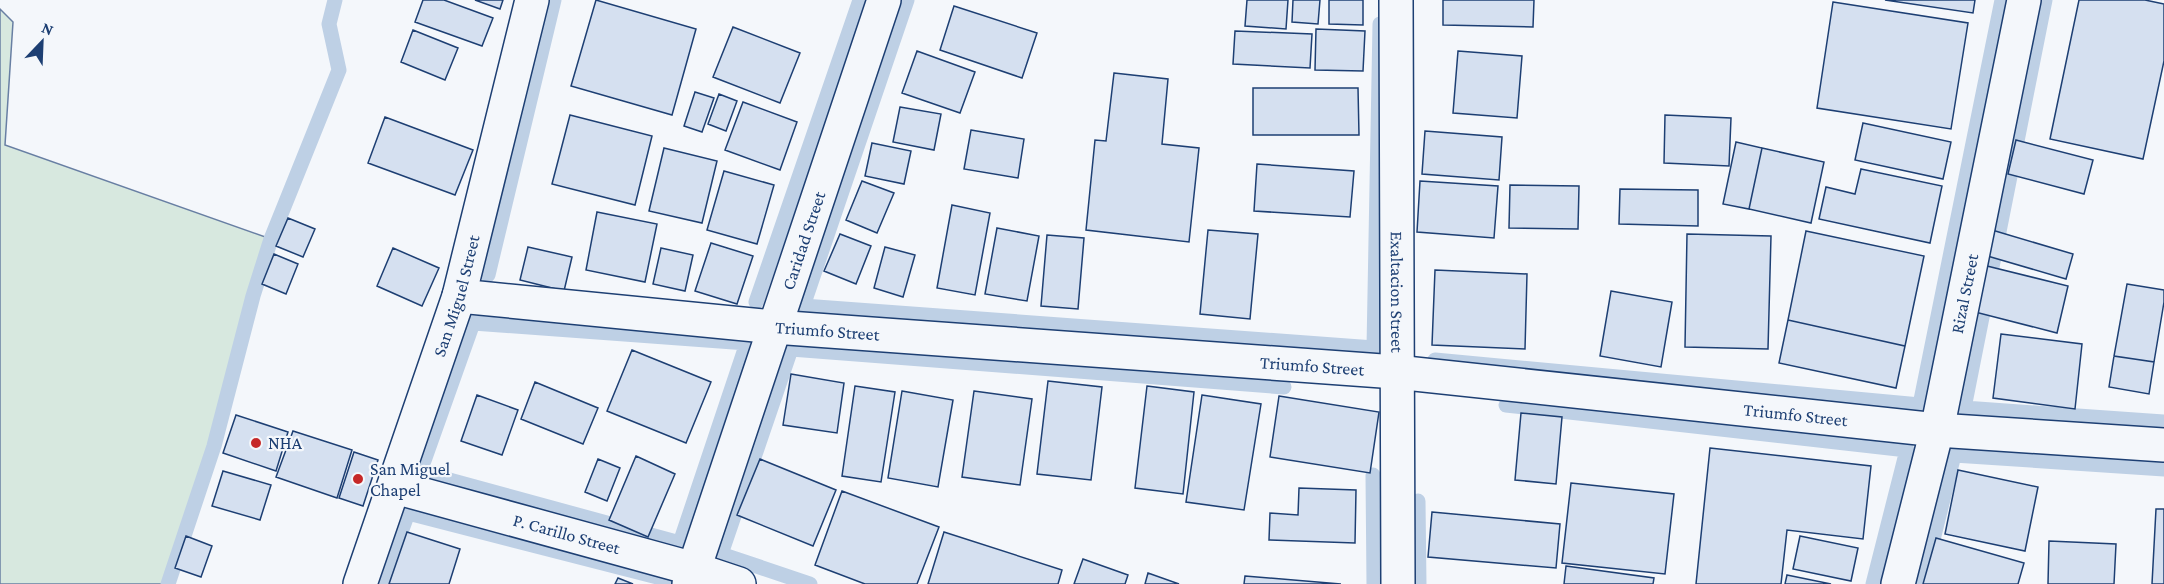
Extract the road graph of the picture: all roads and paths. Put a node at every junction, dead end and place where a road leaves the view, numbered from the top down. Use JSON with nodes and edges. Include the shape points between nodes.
{"nodes":[{"id":1,"x":532,"y":0,"type":"edge"},
{"id":2,"x":884,"y":0,"type":"edge"},
{"id":3,"x":1396,"y":0,"type":"edge"},
{"id":4,"x":2024,"y":0,"type":"edge"},
{"id":5,"x":459,"y":296,"type":"junction"},
{"id":6,"x":774,"y":327,"type":"junction"},
{"id":7,"x":1396,"y":372,"type":"junction"},
{"id":8,"x":1937,"y":430,"type":"junction"},
{"id":9,"x":2164,"y":445,"type":"edge"},
{"id":10,"x":395,"y":487,"type":"junction"},
{"id":11,"x":691,"y":576,"type":"edge"},
{"id":12,"x":360,"y":584,"type":"edge"},
{"id":13,"x":739,"y":584,"type":"edge"},
{"id":14,"x":1398,"y":584,"type":"edge"},
{"id":15,"x":1898,"y":584,"type":"edge"}],
"edges":[{"from":1,"to":5,"type":"street","name":"San Miguel Street"},
{"from":2,"to":6,"type":"street","name":"Caridad Street"},
{"from":3,"to":7,"type":"street","name":"Exaltacion Street"},
{"from":4,"to":8,"type":"street","name":"Rizal Street"},
{"from":5,"to":6,"type":"street","name":"Triumfo Street"},
{"from":5,"to":10,"type":"street","name":"San Miguel Street"},
{"from":6,"to":7,"type":"street","name":"Triumfo Street"},
{"from":6,"to":11,"type":"street","name":"Caridad Street"},
{"from":7,"to":8,"type":"street","name":"Triumfo Street"},
{"from":7,"to":14,"type":"street","name":"Exaltacion Street"},
{"from":8,"to":9,"type":"street","name":"Triumfo Street"},
{"from":8,"to":15,"type":"street","name":"Rizal Street"},
{"from":10,"to":11,"type":"street","name":"P. Carillo Street"},
{"from":10,"to":12,"type":"street","name":"San Miguel Street"},
{"from":11,"to":13,"type":"street","name":"P. Carillo Street"}]}
